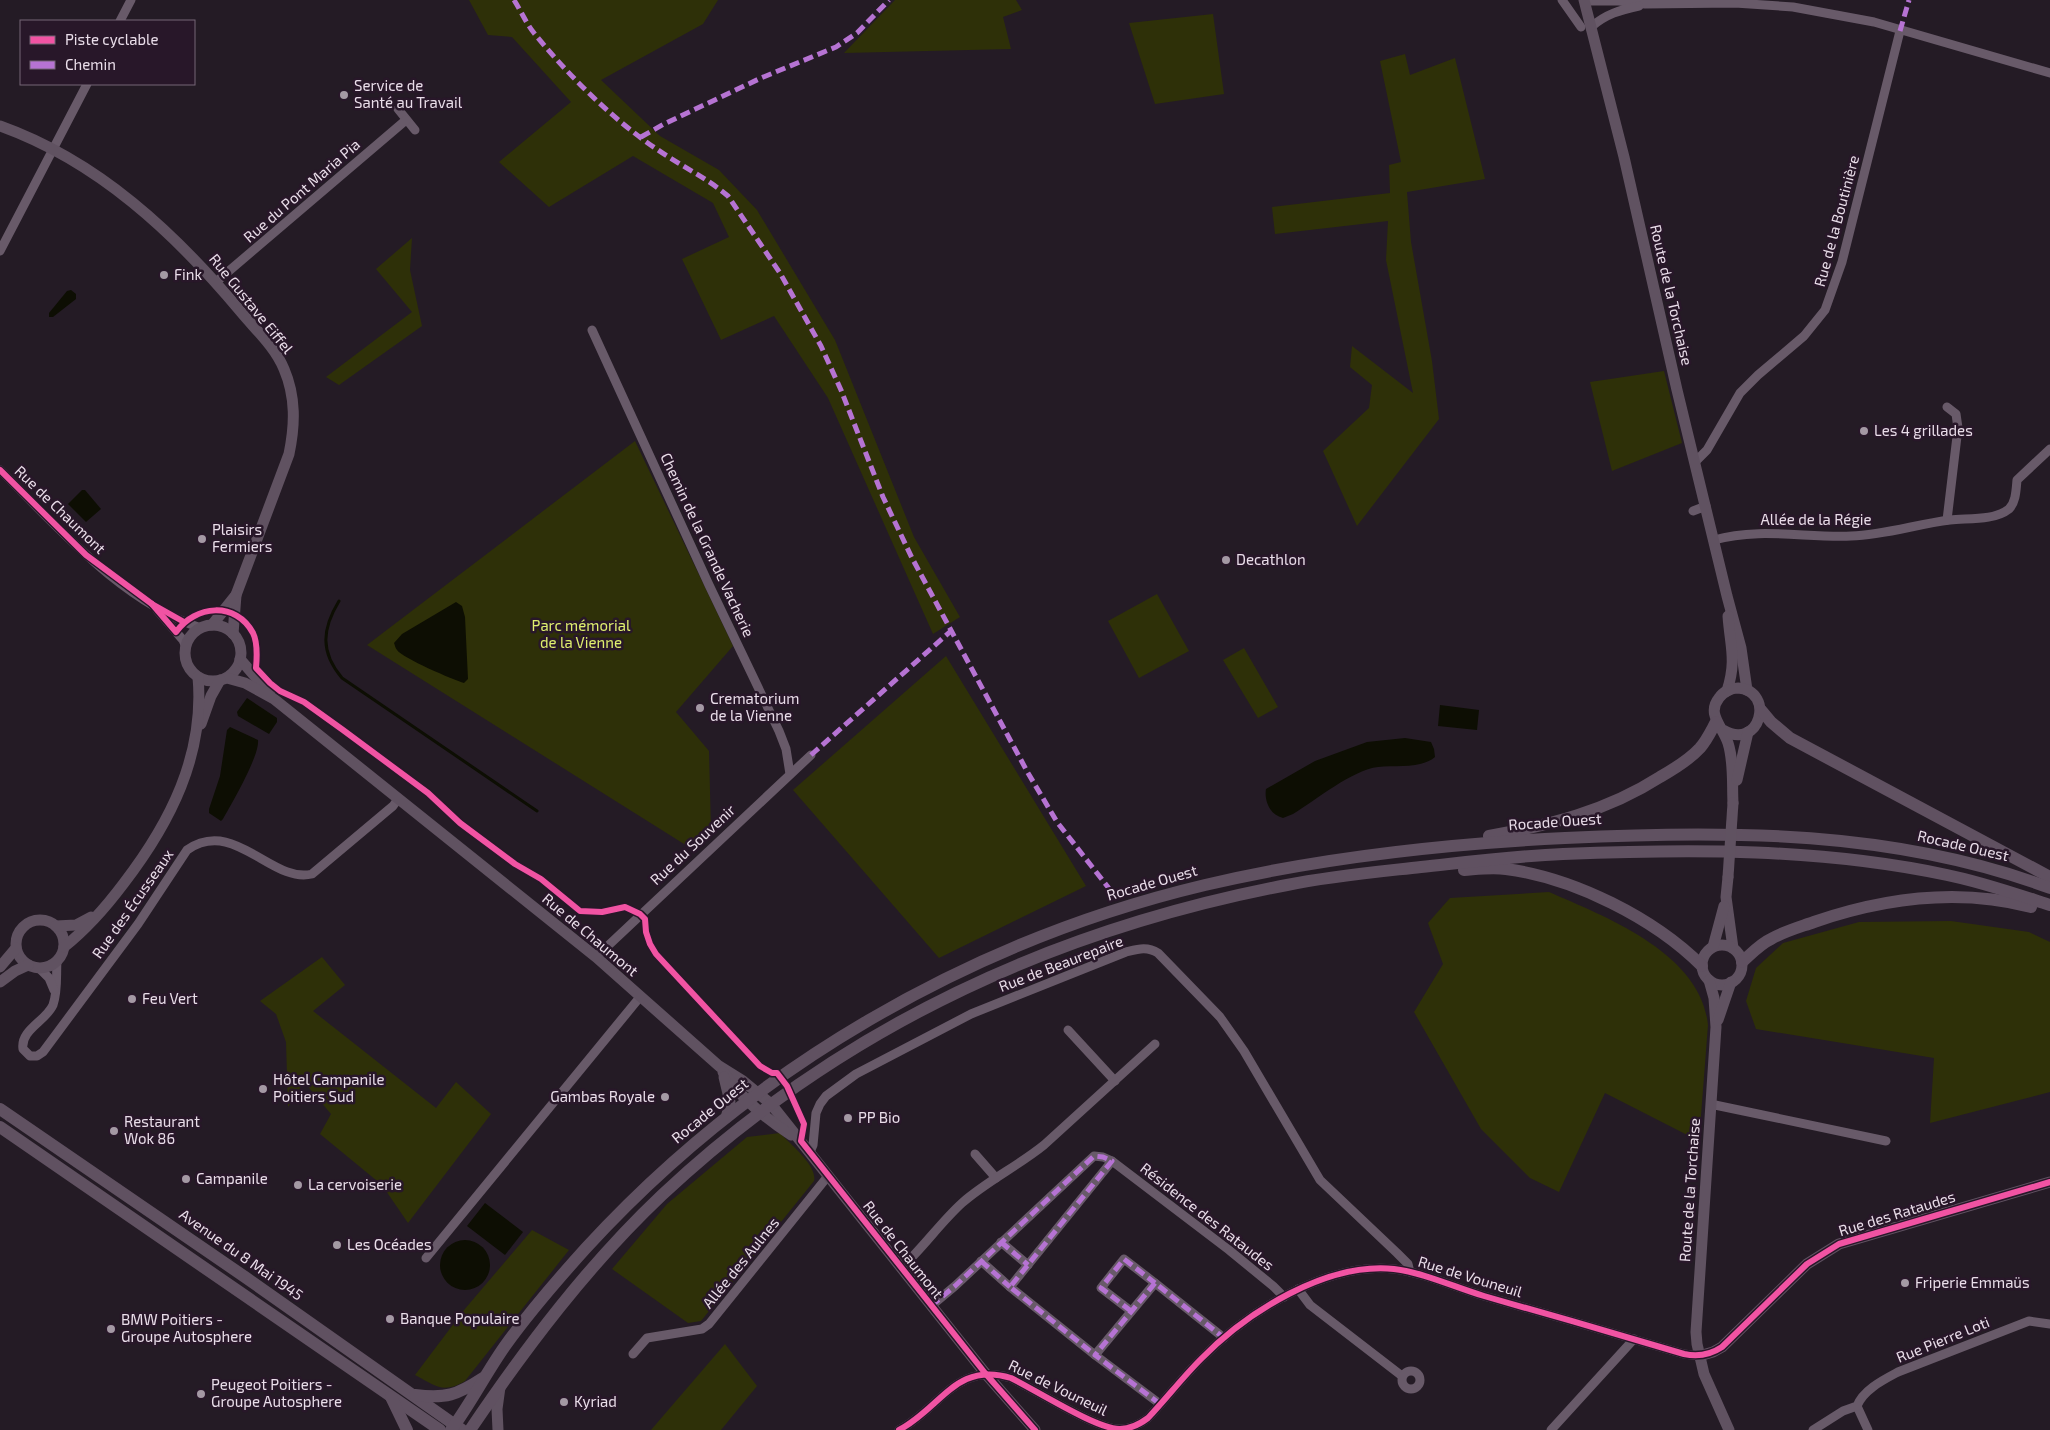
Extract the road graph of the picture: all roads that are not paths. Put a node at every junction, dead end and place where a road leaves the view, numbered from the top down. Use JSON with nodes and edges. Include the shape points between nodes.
{"nodes":[{"id":1,"x":131,"y":0,"type":"edge"},
{"id":2,"x":1562,"y":0,"type":"edge"},
{"id":3,"x":1584,"y":1,"type":"edge"},
{"id":4,"x":1644,"y":4,"type":"junction"},
{"id":5,"x":121,"y":20,"type":"edge"},
{"id":6,"x":1586,"y":27,"type":"junction"},
{"id":7,"x":1900,"y":31,"type":"junction"},
{"id":8,"x":2050,"y":73,"type":"edge"},
{"id":9,"x":86,"y":85,"type":"edge"},
{"id":10,"x":398,"y":110,"type":"dead end"},
{"id":11,"x":406,"y":120,"type":"junction"},
{"id":12,"x":0,"y":126,"type":"edge"},
{"id":13,"x":414,"y":130,"type":"dead end"},
{"id":14,"x":53,"y":150,"type":"junction"},
{"id":15,"x":0,"y":251,"type":"edge"},
{"id":16,"x":216,"y":282,"type":"junction"},
{"id":17,"x":592,"y":330,"type":"dead end"},
{"id":18,"x":1947,"y":407,"type":"dead end"},
{"id":19,"x":2050,"y":449,"type":"edge"},
{"id":20,"x":1695,"y":462,"type":"junction"},
{"id":21,"x":0,"y":470,"type":"edge"},
{"id":22,"x":1706,"y":506,"type":"junction"},
{"id":23,"x":1693,"y":511,"type":"dead end"},
{"id":24,"x":1947,"y":520,"type":"junction"},
{"id":25,"x":1714,"y":540,"type":"junction"},
{"id":26,"x":236,"y":595,"type":"junction"},
{"id":27,"x":1727,"y":596,"type":"junction"},
{"id":28,"x":152,"y":604,"type":"junction"},
{"id":29,"x":206,"y":626,"type":"junction"},
{"id":30,"x":233,"y":634,"type":"junction"},
{"id":31,"x":186,"y":646,"type":"junction"},
{"id":32,"x":240,"y":659,"type":"junction"},
{"id":33,"x":198,"y":677,"type":"junction"},
{"id":34,"x":223,"y":679,"type":"junction"},
{"id":35,"x":1747,"y":690,"type":"junction"},
{"id":36,"x":1726,"y":691,"type":"junction"},
{"id":37,"x":274,"y":699,"type":"junction"},
{"id":38,"x":1761,"y":710,"type":"junction"},
{"id":39,"x":1720,"y":726,"type":"junction"},
{"id":40,"x":1748,"y":732,"type":"junction"},
{"id":41,"x":196,"y":738,"type":"junction"},
{"id":42,"x":811,"y":754,"type":"dead end"},
{"id":43,"x":790,"y":774,"type":"junction"},
{"id":44,"x":398,"y":799,"type":"junction"},
{"id":45,"x":1733,"y":803,"type":"junction"},
{"id":46,"x":1409,"y":849,"type":"junction"},
{"id":47,"x":1332,"y":877,"type":"junction"},
{"id":48,"x":2050,"y":877,"type":"edge"},
{"id":49,"x":2050,"y":888,"type":"edge"},
{"id":50,"x":1726,"y":897,"type":"junction"},
{"id":51,"x":108,"y":904,"type":"junction"},
{"id":52,"x":2050,"y":905,"type":"edge"},
{"id":53,"x":2050,"y":912,"type":"edge"},
{"id":54,"x":56,"y":926,"type":"junction"},
{"id":55,"x":64,"y":947,"type":"junction"},
{"id":56,"x":1713,"y":947,"type":"junction"},
{"id":57,"x":16,"y":948,"type":"junction"},
{"id":58,"x":1732,"y":948,"type":"junction"},
{"id":59,"x":596,"y":957,"type":"junction"},
{"id":60,"x":57,"y":961,"type":"junction"},
{"id":61,"x":1742,"y":962,"type":"junction"},
{"id":62,"x":1702,"y":966,"type":"junction"},
{"id":63,"x":0,"y":967,"type":"edge"},
{"id":64,"x":34,"y":967,"type":"junction"},
{"id":65,"x":1709,"y":980,"type":"junction"},
{"id":66,"x":0,"y":982,"type":"edge"},
{"id":67,"x":1731,"y":982,"type":"junction"},
{"id":68,"x":55,"y":993,"type":"junction"},
{"id":69,"x":640,"y":997,"type":"junction"},
{"id":70,"x":1716,"y":1026,"type":"junction"},
{"id":71,"x":1068,"y":1030,"type":"dead end"},
{"id":72,"x":1155,"y":1044,"type":"dead end"},
{"id":73,"x":719,"y":1066,"type":"junction"},
{"id":74,"x":1115,"y":1081,"type":"junction"},
{"id":75,"x":758,"y":1093,"type":"junction"},
{"id":76,"x":748,"y":1101,"type":"junction"},
{"id":77,"x":771,"y":1104,"type":"junction"},
{"id":78,"x":1711,"y":1106,"type":"junction"},
{"id":79,"x":0,"y":1109,"type":"edge"},
{"id":80,"x":760,"y":1112,"type":"junction"},
{"id":81,"x":726,"y":1118,"type":"junction"},
{"id":82,"x":0,"y":1127,"type":"edge"},
{"id":83,"x":1886,"y":1141,"type":"dead end"},
{"id":84,"x":801,"y":1142,"type":"junction"},
{"id":85,"x":810,"y":1152,"type":"junction"},
{"id":86,"x":975,"y":1154,"type":"dead end"},
{"id":87,"x":1112,"y":1162,"type":"junction"},
{"id":88,"x":828,"y":1176,"type":"junction"},
{"id":89,"x":996,"y":1178,"type":"junction"},
{"id":90,"x":2050,"y":1182,"type":"edge"},
{"id":91,"x":1001,"y":1242,"type":"junction"},
{"id":92,"x":426,"y":1258,"type":"dead end"},
{"id":93,"x":982,"y":1261,"type":"junction"},
{"id":94,"x":1028,"y":1265,"type":"junction"},
{"id":95,"x":901,"y":1268,"type":"junction"},
{"id":96,"x":1410,"y":1272,"type":"junction"},
{"id":97,"x":1155,"y":1283,"type":"junction"},
{"id":98,"x":1010,"y":1287,"type":"junction"},
{"id":99,"x":1298,"y":1289,"type":"junction"},
{"id":100,"x":1284,"y":1297,"type":"junction"},
{"id":101,"x":931,"y":1306,"type":"junction"},
{"id":102,"x":1131,"y":1311,"type":"junction"},
{"id":103,"x":2050,"y":1324,"type":"edge"},
{"id":104,"x":1224,"y":1338,"type":"junction"},
{"id":105,"x":1634,"y":1339,"type":"junction"},
{"id":106,"x":634,"y":1354,"type":"dead end"},
{"id":107,"x":1096,"y":1355,"type":"junction"},
{"id":108,"x":1699,"y":1356,"type":"junction"},
{"id":109,"x":985,"y":1374,"type":"junction"},
{"id":110,"x":487,"y":1376,"type":"junction"},
{"id":111,"x":1402,"y":1376,"type":"dead end"},
{"id":112,"x":500,"y":1385,"type":"junction"},
{"id":113,"x":413,"y":1394,"type":"junction"},
{"id":114,"x":391,"y":1397,"type":"junction"},
{"id":115,"x":1160,"y":1404,"type":"junction"},
{"id":116,"x":1856,"y":1406,"type":"junction"},
{"id":117,"x":456,"y":1428,"type":"edge"},
{"id":118,"x":1133,"y":1428,"type":"edge"},
{"id":119,"x":407,"y":1430,"type":"edge"},
{"id":120,"x":440,"y":1430,"type":"edge"},
{"id":121,"x":470,"y":1430,"type":"edge"},
{"id":122,"x":498,"y":1430,"type":"edge"},
{"id":123,"x":899,"y":1430,"type":"edge"},
{"id":124,"x":1035,"y":1430,"type":"edge"},
{"id":125,"x":1551,"y":1430,"type":"edge"},
{"id":126,"x":1729,"y":1430,"type":"edge"},
{"id":127,"x":1813,"y":1430,"type":"edge"},
{"id":128,"x":1868,"y":1430,"type":"edge"}],
"edges":[{"from":1,"to":5,"type":"street"},
{"from":2,"to":6,"type":"street"},
{"from":3,"to":4,"type":"street"},
{"from":3,"to":6,"type":"street","name":"Route de la Torchaise"},
{"from":4,"to":6,"type":"street","via":[[1612,12]]},
{"from":4,"to":7,"type":"street","via":[[1735,3],[1793,7],[1874,22]]},
{"from":6,"to":20,"type":"street","name":"Route de la Torchaise","via":[[1624,157]]},
{"from":7,"to":8,"type":"street"},
{"from":7,"to":20,"type":"street","name":"Rue de la Boutinière","via":[[1842,262],[1825,310],[1804,336],[1740,393],[1707,450]]},
{"from":9,"to":14,"type":"street"},
{"from":10,"to":11,"type":"street"},
{"from":11,"to":13,"type":"street"},
{"from":11,"to":16,"type":"street","name":"Rue du Pont Maria Pia"},
{"from":12,"to":14,"type":"street","name":"Rue Gustave Eiffel"},
{"from":14,"to":15,"type":"street"},
{"from":14,"to":16,"type":"street","name":"Rue Gustave Eiffel","via":[[146,213]]},
{"from":16,"to":26,"type":"street","name":"Rue Gustave Eiffel","via":[[279,358],[294,407],[289,454]]},
{"from":17,"to":43,"type":"street","name":"Chemin de la Grande Vacherie","via":[[780,731]]},
{"from":18,"to":24,"type":"street","via":[[1956,414],[1958,428]]},
{"from":19,"to":24,"type":"street","name":"Allée de la Régie","via":[[2017,480],[2010,508],[1993,516]]},
{"from":20,"to":22,"type":"street","name":"Route de la Torchaise"},
{"from":21,"to":28,"type":"street","name":"Rue de Chaumont","via":[[70,540]]},
{"from":22,"to":23,"type":"street"},
{"from":22,"to":25,"type":"street","name":"Route de la Torchaise"},
{"from":24,"to":25,"type":"street","name":"Allée de la Régie","via":[[1851,536],[1770,533]]},
{"from":25,"to":27,"type":"street","name":"Route de la Torchaise"},
{"from":26,"to":29,"type":"street","name":"Rue Gustave Eiffel"},
{"from":26,"to":30,"type":"street","name":"Rue Gustave Eiffel"},
{"from":27,"to":35,"type":"street","name":"Route de la Torchaise","via":[[1740,640]]},
{"from":27,"to":36,"type":"street","name":"Route de la Torchaise","via":[[1733,659],[1732,676]]},
{"from":28,"to":29,"type":"street","via":[[182,621]]},
{"from":28,"to":31,"type":"street"},
{"from":29,"to":30,"type":"street","via":[[220,626]]},
{"from":29,"to":31,"type":"street","via":[[189,639]]},
{"from":30,"to":32,"type":"street","via":[[238,642]]},
{"from":31,"to":33,"type":"street","via":[[186,661]]},
{"from":32,"to":34,"type":"street"},
{"from":32,"to":37,"type":"street","name":"Rue de Chaumont"},
{"from":33,"to":34,"type":"street"},
{"from":33,"to":41,"type":"street","via":[[200,694]]},
{"from":34,"to":37,"type":"street","name":"Rue de Chaumont","via":[[245,683]]},
{"from":34,"to":41,"type":"street","via":[[211,696]]},
{"from":35,"to":36,"type":"street","via":[[1733,688]]},
{"from":35,"to":38,"type":"street","via":[[1756,698]]},
{"from":36,"to":39,"type":"street","via":[[1714,708]]},
{"from":37,"to":44,"type":"street","name":"Rue de Chaumont"},
{"from":38,"to":40,"type":"street","via":[[1758,723]]},
{"from":38,"to":48,"type":"main road","via":[[1790,738]]},
{"from":39,"to":40,"type":"street","via":[[1735,735]]},
{"from":39,"to":45,"type":"street","via":[[1731,753]]},
{"from":39,"to":46,"type":"main road","via":[[1684,761],[1615,802],[1558,822]]},
{"from":40,"to":45,"type":"street"},
{"from":41,"to":51,"type":"street","via":[[183,785],[172,810],[151,846]]},
{"from":42,"to":43,"type":"street","name":"Rue du Souvenir"},
{"from":43,"to":59,"type":"street","name":"Rue du Souvenir"},
{"from":44,"to":59,"type":"street","name":"Rue de Chaumont"},
{"from":44,"to":68,"type":"street","name":"Rue des Écusseaux","via":[[312,874],[304,876],[294,875],[255,854],[215,841],[202,842],[187,850],[138,924],[43,1052],[30,1056],[23,1049],[23,1039],[49,1011]]},
{"from":45,"to":50,"type":"street","bridge":true},
{"from":46,"to":49,"type":"main road","name":"Rocade Ouest","via":[[1617,835],[1788,836],[1917,851],[2001,871]]},
{"from":46,"to":75,"type":"main road","name":"Rocade Ouest","via":[[1211,884],[1154,898],[1065,928],[980,963],[887,1009]]},
{"from":47,"to":52,"type":"main road","via":[[1504,857],[1681,851],[1787,853],[1854,859],[1940,873]]},
{"from":47,"to":62,"type":"main road","via":[[1479,869],[1527,873],[1573,887],[1630,914],[1676,942]]},
{"from":47,"to":77,"type":"main road","via":[[1259,890],[1160,914],[1030,959],[945,997],[895,1024]]},
{"from":50,"to":56,"type":"street"},
{"from":50,"to":58,"type":"street"},
{"from":51,"to":54,"type":"street","via":[[84,922],[70,927]]},
{"from":51,"to":55,"type":"street"},
{"from":53,"to":61,"type":"main road","via":[[1990,898],[1941,897],[1879,903],[1842,912],[1778,936]]},
{"from":54,"to":55,"type":"street","via":[[64,939]]},
{"from":54,"to":57,"type":"street","via":[[42,920],[26,924],[17,936]]},
{"from":55,"to":60,"type":"street"},
{"from":56,"to":58,"type":"street","via":[[1723,945]]},
{"from":56,"to":62,"type":"street","via":[[1705,955]]},
{"from":57,"to":63,"type":"street"},
{"from":57,"to":64,"type":"street","via":[[23,961]]},
{"from":58,"to":61,"type":"street"},
{"from":59,"to":69,"type":"street","name":"Rue de Chaumont"},
{"from":60,"to":64,"type":"street","via":[[52,965]]},
{"from":60,"to":68,"type":"street","name":"Rue des Écusseaux"},
{"from":61,"to":67,"type":"street","via":[[1740,974]]},
{"from":62,"to":65,"type":"street"},
{"from":64,"to":66,"type":"street","via":[[15,971]]},
{"from":64,"to":68,"type":"street","via":[[49,978]]},
{"from":65,"to":67,"type":"street","via":[[1720,984]]},
{"from":65,"to":70,"type":"street","name":"Route de la Torchaise"},
{"from":67,"to":70,"type":"street","name":"Route de la Torchaise"},
{"from":69,"to":73,"type":"street","name":"Rue de Chaumont"},
{"from":69,"to":92,"type":"street"},
{"from":70,"to":78,"type":"street","name":"Route de la Torchaise"},
{"from":71,"to":74,"type":"street"},
{"from":72,"to":74,"type":"street"},
{"from":73,"to":75,"type":"street","name":"Rue de Chaumont"},
{"from":73,"to":76,"type":"street","name":"Rue de Chaumont"},
{"from":73,"to":81,"type":"street","via":[[730,1102]]},
{"from":74,"to":89,"type":"street","via":[[1030,1156]]},
{"from":75,"to":76,"type":"main road","name":"Rocade Ouest"},
{"from":75,"to":77,"type":"street","name":"Rue de Chaumont"},
{"from":76,"to":80,"type":"street","name":"Rue de Chaumont"},
{"from":76,"to":81,"type":"main road","name":"Rocade Ouest"},
{"from":77,"to":80,"type":"main road"},
{"from":77,"to":84,"type":"street","name":"Rue de Chaumont"},
{"from":78,"to":83,"type":"street","via":[[1715,1104]]},
{"from":78,"to":108,"type":"street","name":"Route de la Torchaise","via":[[1696,1332]]},
{"from":79,"to":113,"type":"main road","name":"Avenue du 8 Mai 1945"},
{"from":80,"to":84,"type":"street","name":"Rue de Chaumont"},
{"from":80,"to":112,"type":"main road","via":[[694,1166],[632,1225],[578,1285]]},
{"from":81,"to":110,"type":"main road","name":"Rocade Ouest","via":[[648,1184],[585,1249],[524,1322]]},
{"from":82,"to":114,"type":"main road"},
{"from":84,"to":85,"type":"street","name":"Rue de Chaumont"},
{"from":85,"to":88,"type":"street","name":"Rue de Chaumont"},
{"from":85,"to":96,"type":"street","name":"Rue de Beaurepaire","via":[[820,1104],[856,1074],[971,1014],[1126,952],[1152,949],[1178,972],[1225,1024],[1320,1180],[1408,1264]]},
{"from":86,"to":89,"type":"street"},
{"from":87,"to":91,"type":"street","via":[[1094,1156]]},
{"from":87,"to":94,"type":"street"},
{"from":87,"to":100,"type":"street","name":"Résidence des Rataudes","via":[[1229,1250]]},
{"from":88,"to":95,"type":"street","name":"Rue de Chaumont"},
{"from":88,"to":106,"type":"street","name":"Allée des Aulnes","via":[[709,1324],[702,1329],[648,1338]]},
{"from":89,"to":95,"type":"street","via":[[961,1204]]},
{"from":90,"to":108,"type":"street","name":"Rue des Rataudes","via":[[1839,1244],[1808,1264],[1722,1347]]},
{"from":91,"to":93,"type":"street"},
{"from":91,"to":94,"type":"street"},
{"from":93,"to":98,"type":"street"},
{"from":93,"to":101,"type":"street"},
{"from":94,"to":98,"type":"street"},
{"from":95,"to":101,"type":"street","name":"Rue de Chaumont"},
{"from":96,"to":99,"type":"street","name":"Rue de Vouneuil","via":[[1373,1268],[1351,1271],[1319,1279]]},
{"from":96,"to":105,"type":"street","name":"Rue de Vouneuil"},
{"from":97,"to":102,"type":"street"},
{"from":97,"to":102,"type":"street","via":[[1124,1259],[1101,1288]]},
{"from":97,"to":104,"type":"street"},
{"from":98,"to":107,"type":"street"},
{"from":99,"to":100,"type":"street","name":"Rue de Vouneuil"},
{"from":99,"to":111,"type":"street","via":[[1310,1304]]},
{"from":100,"to":104,"type":"street","name":"Rue de Vouneuil"},
{"from":101,"to":109,"type":"street","name":"Rue de Chaumont"},
{"from":102,"to":107,"type":"street"},
{"from":103,"to":116,"type":"street","name":"Rue Pierre Loti","via":[[2029,1321],[1898,1372],[1860,1398]]},
{"from":104,"to":115,"type":"street","name":"Rue de Vouneuil"},
{"from":105,"to":108,"type":"street","name":"Rue de Vouneuil"},
{"from":105,"to":125,"type":"street"},
{"from":107,"to":115,"type":"street"},
{"from":108,"to":126,"type":"street","name":"Route de la Torchaise"},
{"from":109,"to":118,"type":"street","name":"Rue de Vouneuil","via":[[1011,1378],[1099,1424],[1118,1430]]},
{"from":109,"to":123,"type":"street","name":"Rue de Vouneuil","via":[[959,1382]]},
{"from":109,"to":124,"type":"street","name":"Rue de Chaumont"},
{"from":110,"to":113,"type":"main road","via":[[452,1395]]},
{"from":110,"to":117,"type":"main road","name":"Rocade Ouest"},
{"from":112,"to":121,"type":"main road"},
{"from":112,"to":122,"type":"street"},
{"from":113,"to":117,"type":"main road","name":"Avenue du 8 Mai 1945"},
{"from":114,"to":119,"type":"main road"},
{"from":114,"to":120,"type":"main road"},
{"from":115,"to":118,"type":"street","name":"Rue de Vouneuil"},
{"from":116,"to":127,"type":"street","name":"Rue Pierre Loti"},
{"from":116,"to":128,"type":"street"}]}
